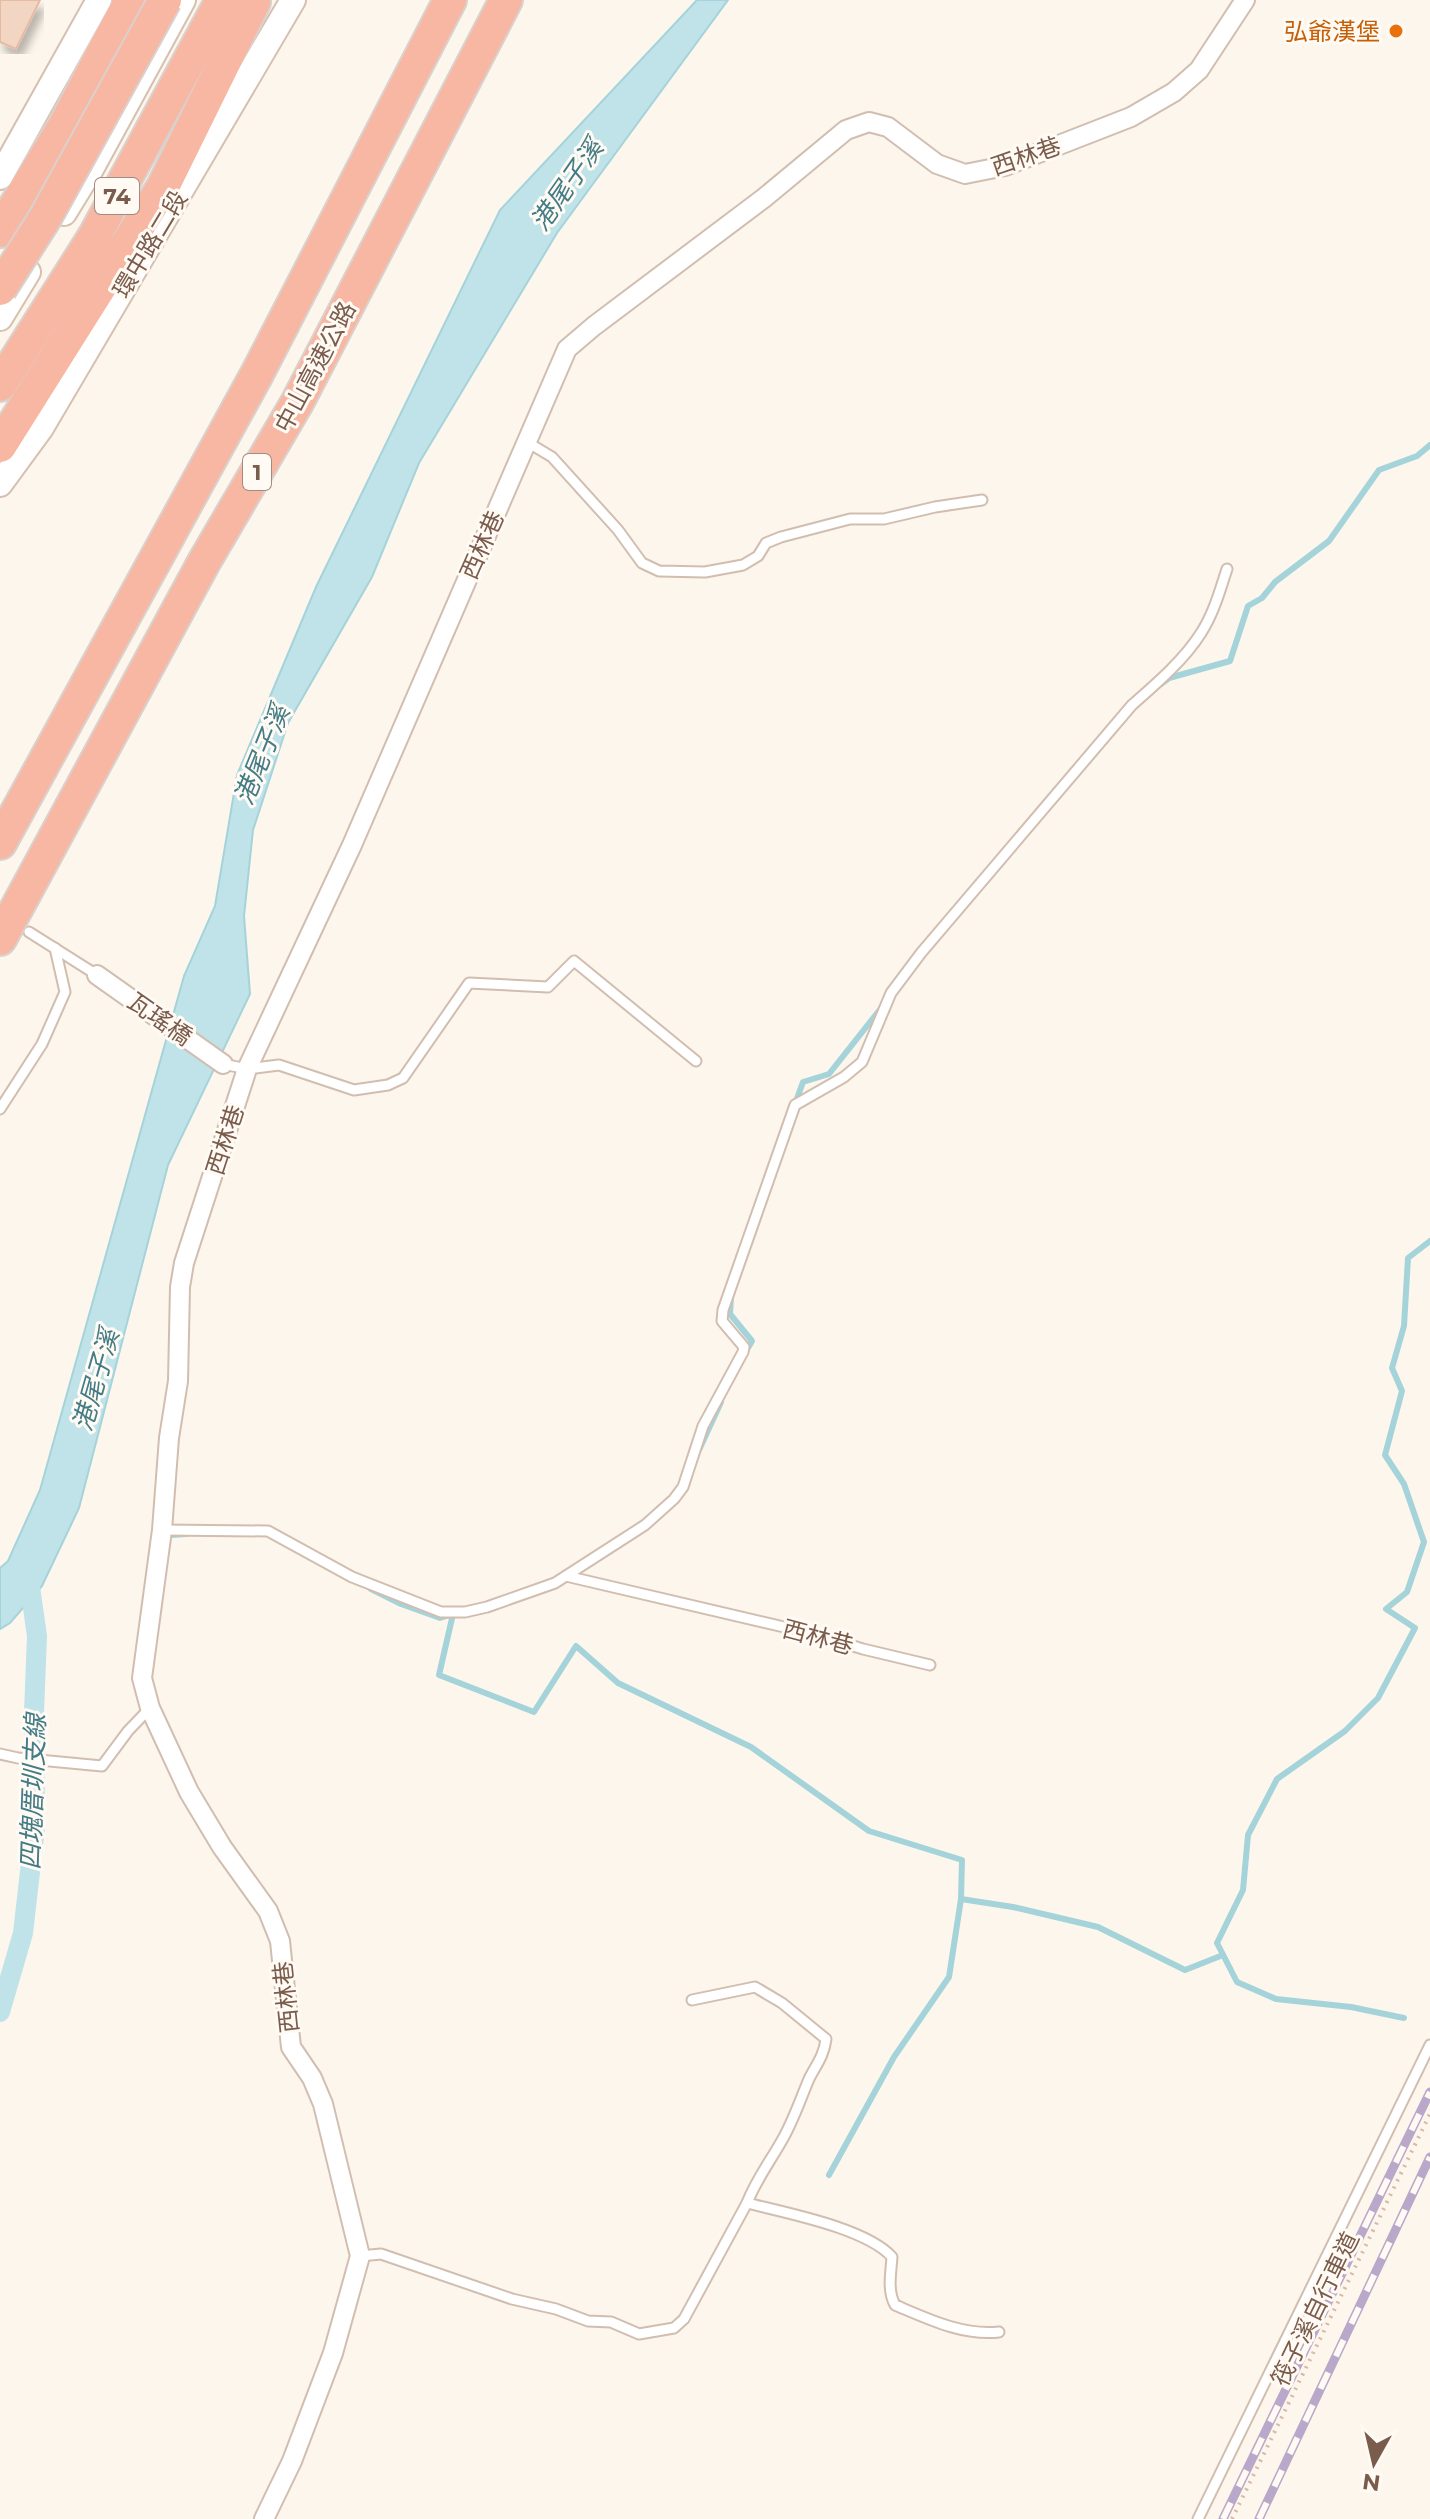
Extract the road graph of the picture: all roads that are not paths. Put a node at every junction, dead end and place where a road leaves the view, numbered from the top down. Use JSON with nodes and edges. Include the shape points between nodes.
{"nodes":[{"id":1,"x":99,"y":0,"type":"edge"},
{"id":2,"x":131,"y":0,"type":"edge"},
{"id":3,"x":163,"y":0,"type":"edge"},
{"id":4,"x":183,"y":0,"type":"edge"},
{"id":5,"x":293,"y":0,"type":"edge"},
{"id":6,"x":450,"y":0,"type":"edge"},
{"id":7,"x":506,"y":0,"type":"edge"},
{"id":8,"x":1245,"y":0,"type":"edge"},
{"id":9,"x":244,"y":1,"type":"edge"},
{"id":10,"x":0,"y":177,"type":"edge"},
{"id":11,"x":0,"y":231,"type":"edge"},
{"id":12,"x":0,"y":289,"type":"edge"},
{"id":13,"x":0,"y":298,"type":"edge"},
{"id":14,"x":0,"y":318,"type":"edge"},
{"id":15,"x":0,"y":385,"type":"edge"},
{"id":16,"x":527,"y":442,"type":"junction"},
{"id":17,"x":0,"y":446,"type":"edge"},
{"id":18,"x":0,"y":484,"type":"edge"},
{"id":19,"x":982,"y":500,"type":"dead end"},
{"id":20,"x":1227,"y":569,"type":"dead end"},
{"id":21,"x":0,"y":843,"type":"edge"},
{"id":22,"x":14,"y":935,"type":"edge"},
{"id":23,"x":55,"y":948,"type":"junction"},
{"id":24,"x":97,"y":975,"type":"joint"},
{"id":25,"x":696,"y":1061,"type":"dead end"},
{"id":26,"x":223,"y":1064,"type":"joint"},
{"id":27,"x":247,"y":1069,"type":"junction"},
{"id":28,"x":0,"y":1109,"type":"edge"},
{"id":29,"x":162,"y":1530,"type":"junction"},
{"id":30,"x":566,"y":1576,"type":"junction"},
{"id":31,"x":930,"y":1665,"type":"dead end"},
{"id":32,"x":150,"y":1708,"type":"junction"},
{"id":33,"x":0,"y":1754,"type":"edge"},
{"id":34,"x":692,"y":2000,"type":"dead end"},
{"id":35,"x":1430,"y":2045,"type":"edge"},
{"id":36,"x":747,"y":2203,"type":"junction"},
{"id":37,"x":360,"y":2256,"type":"junction"},
{"id":38,"x":999,"y":2332,"type":"dead end"},
{"id":39,"x":264,"y":2519,"type":"edge"},
{"id":40,"x":1198,"y":2519,"type":"edge"}],
"edges":[{"from":1,"to":10,"type":"street"},
{"from":2,"to":11,"type":"highway","via":[[65,125]]},
{"from":3,"to":12,"type":"highway","number":"74","bridge":true,"via":[[45,218]]},
{"from":3,"to":13,"type":"street"},
{"from":4,"to":14,"type":"street","via":[[91,169]]},
{"from":5,"to":18,"type":"street","name":"環中路二段","via":[[41,428]]},
{"from":6,"to":21,"type":"highway","name":"中山高速公路","number":"1","via":[[257,374]]},
{"from":7,"to":22,"type":"highway","name":"中山高速公路","number":"1","via":[[298,401],[204,562]]},
{"from":8,"to":16,"type":"street","name":"西林巷","via":[[1199,70],[1174,92],[1131,117],[1005,166],[965,174],[937,164],[888,127],[869,122],[846,130],[567,349]]},
{"from":9,"to":15,"type":"highway","number":"74"},
{"from":9,"to":17,"type":"highway","via":[[163,187]]},
{"from":16,"to":19,"type":"lane","via":[[552,457],[642,563],[659,571],[705,572],[743,565],[766,543],[781,537],[850,519],[884,519]]},
{"from":16,"to":27,"type":"street","name":"西林巷","via":[[358,831]]},
{"from":20,"to":30,"type":"lane","via":[[1201,633],[1132,705],[891,993],[862,1062],[795,1105],[723,1310],[722,1321],[743,1352],[703,1426],[683,1487],[645,1525]]},
{"from":22,"to":23,"type":"lane"},
{"from":23,"to":24,"type":"lane"},
{"from":23,"to":28,"type":"lane","via":[[65,992],[42,1044]]},
{"from":24,"to":26,"type":"street","name":"瓦瑤橋"},
{"from":25,"to":27,"type":"lane","via":[[574,961],[548,987],[469,983],[403,1078],[388,1085],[354,1090],[279,1065]]},
{"from":26,"to":27,"type":"lane"},
{"from":27,"to":29,"type":"street","name":"西林巷","via":[[184,1263]]},
{"from":29,"to":30,"type":"lane","via":[[268,1531],[352,1577],[441,1612],[487,1607]]},
{"from":29,"to":32,"type":"street","name":"西林巷","via":[[142,1678]]},
{"from":30,"to":31,"type":"lane","name":"西林巷"},
{"from":32,"to":33,"type":"lane","via":[[102,1766]]},
{"from":32,"to":37,"type":"street","name":"西林巷","via":[[189,1792],[268,1911],[280,1941],[291,2047],[323,2104]]},
{"from":34,"to":36,"type":"lane","via":[[755,1987],[826,2039],[806,2092]]},
{"from":35,"to":40,"type":"lane"},
{"from":36,"to":37,"type":"lane","via":[[684,2319],[674,2328],[652,2333],[639,2334],[611,2322],[512,2299],[381,2254]]},
{"from":36,"to":38,"type":"lane","via":[[830,2225],[888,2252],[895,2305],[969,2332]]},
{"from":37,"to":39,"type":"street","name":"西林巷","via":[[328,2367]]}]}
